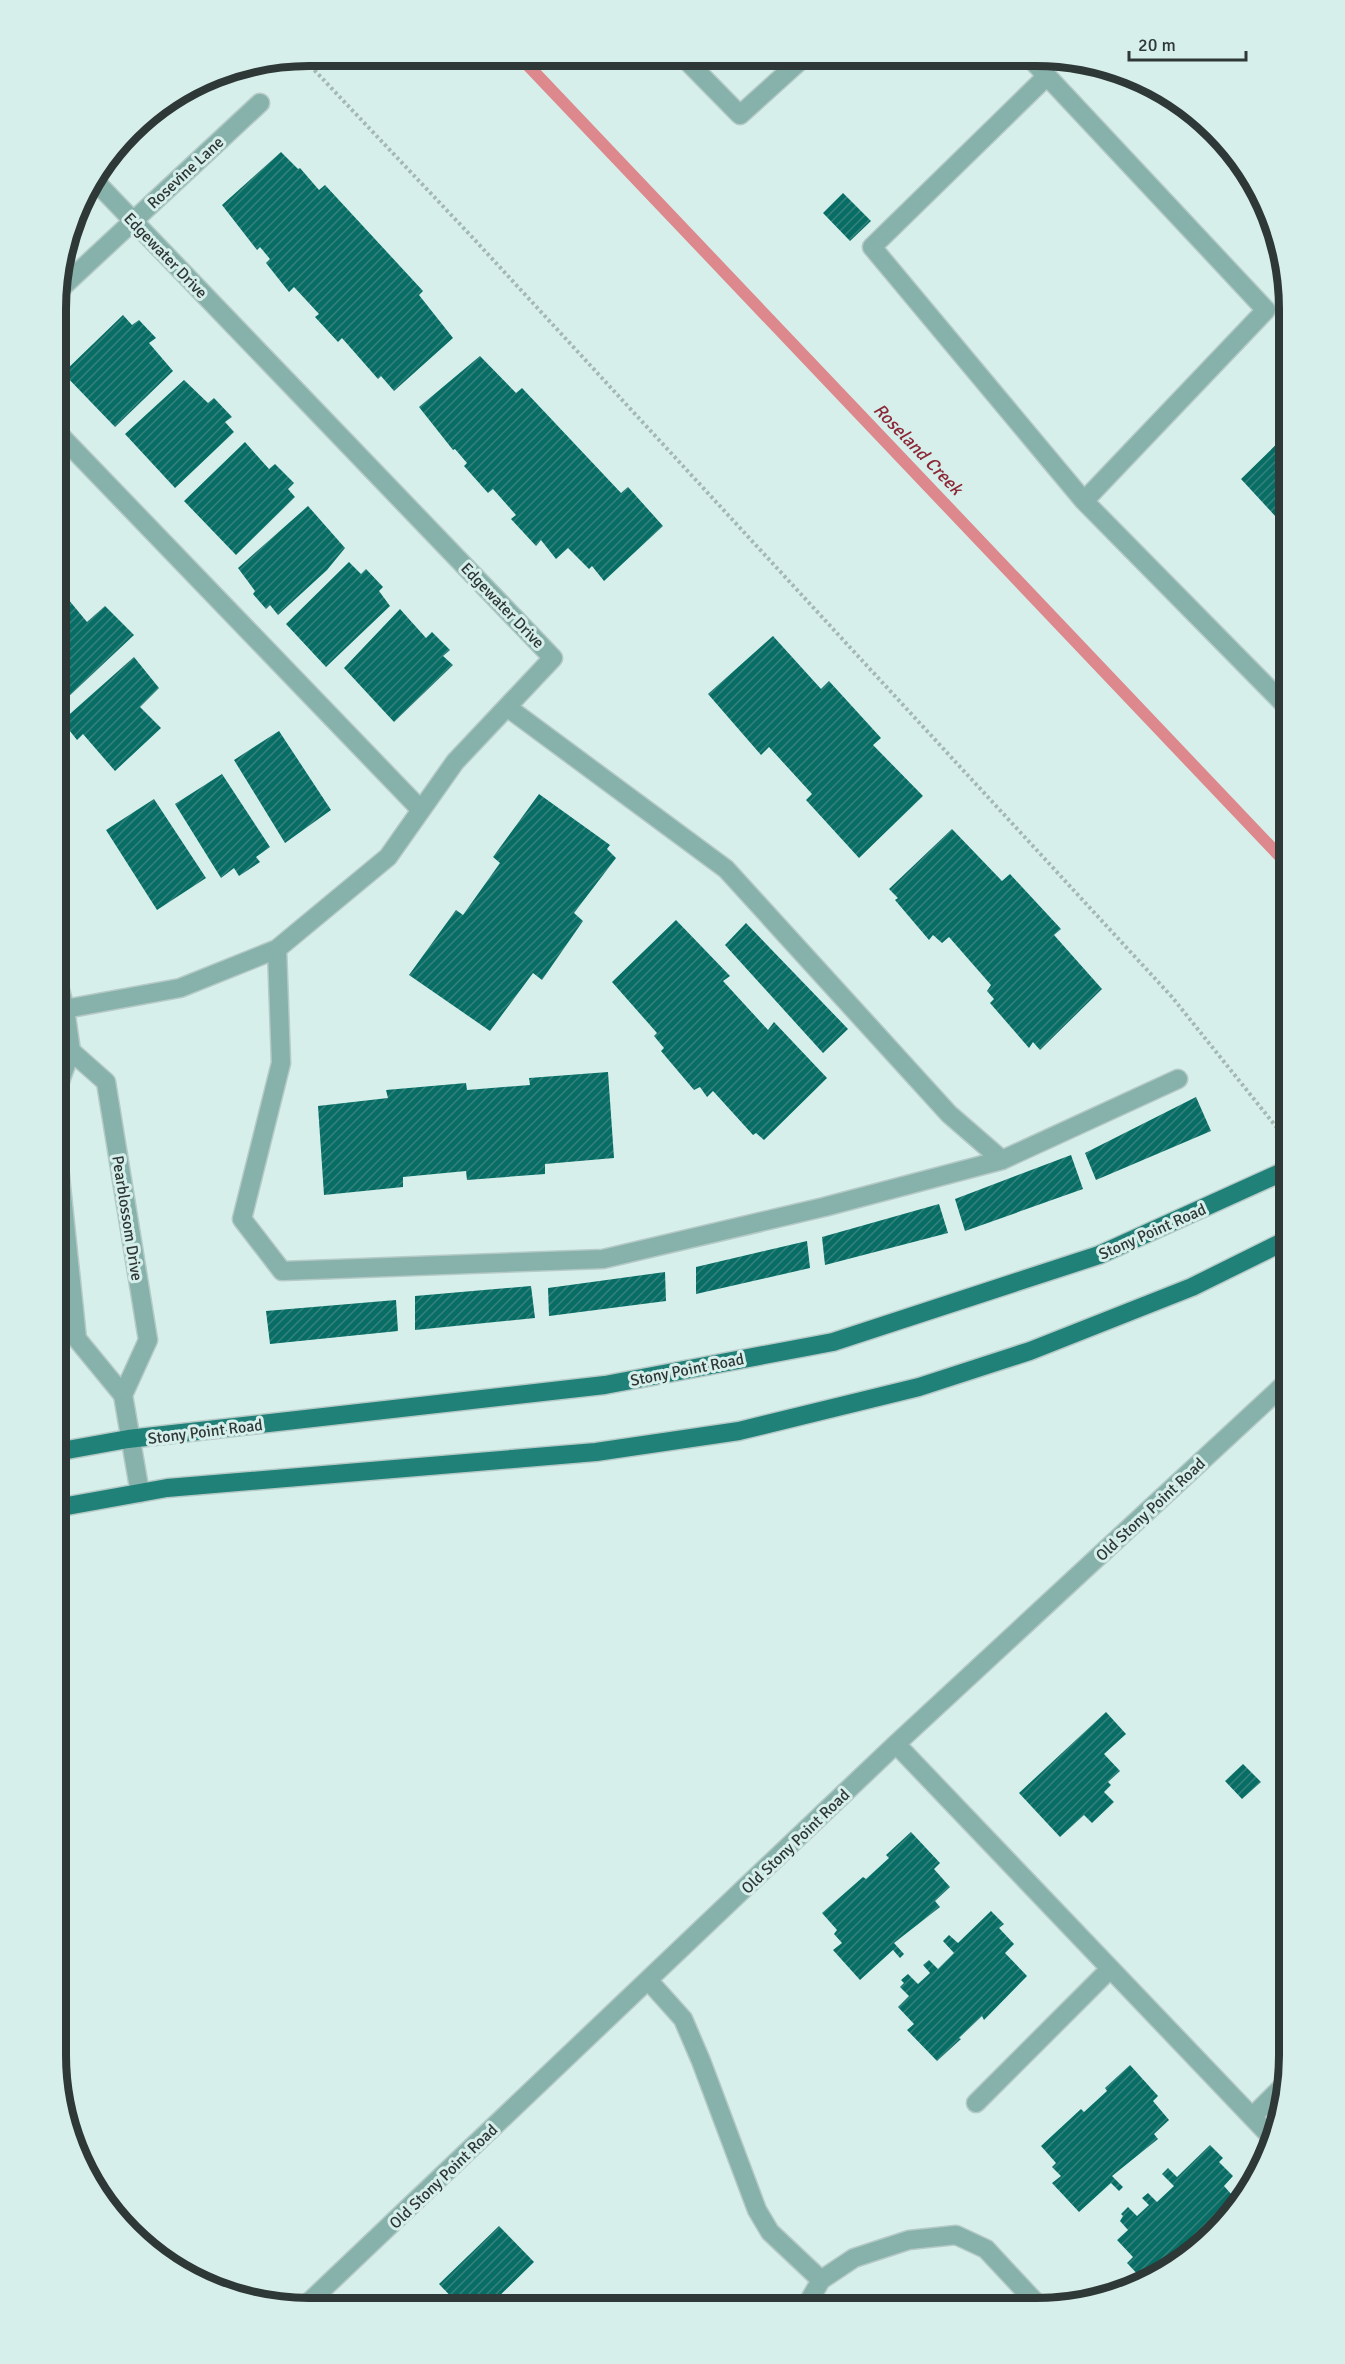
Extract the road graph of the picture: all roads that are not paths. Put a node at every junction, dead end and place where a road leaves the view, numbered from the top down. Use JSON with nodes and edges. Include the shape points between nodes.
{"nodes":[{"id":1,"x":692,"y":66,"type":"edge"},
{"id":2,"x":793,"y":66,"type":"edge"},
{"id":3,"x":1038,"y":66,"type":"edge"},
{"id":4,"x":1047,"y":76,"type":"junction"},
{"id":5,"x":260,"y":103,"type":"dead end"},
{"id":6,"x":100,"y":186,"type":"edge"},
{"id":7,"x":133,"y":220,"type":"junction"},
{"id":8,"x":68,"y":282,"type":"edge"},
{"id":9,"x":66,"y":441,"type":"edge"},
{"id":10,"x":1084,"y":501,"type":"junction"},
{"id":11,"x":1279,"y":699,"type":"edge"},
{"id":12,"x":507,"y":707,"type":"junction"},
{"id":13,"x":421,"y":810,"type":"junction"},
{"id":14,"x":277,"y":949,"type":"junction"},
{"id":15,"x":66,"y":1007,"type":"edge"},
{"id":16,"x":66,"y":1030,"type":"edge"},
{"id":17,"x":71,"y":1051,"type":"junction"},
{"id":18,"x":66,"y":1065,"type":"edge"},
{"id":19,"x":1178,"y":1079,"type":"dead end"},
{"id":20,"x":1002,"y":1160,"type":"junction"},
{"id":21,"x":1279,"y":1174,"type":"edge"},
{"id":22,"x":66,"y":1238,"type":"edge"},
{"id":23,"x":1279,"y":1244,"type":"edge"},
{"id":24,"x":1279,"y":1389,"type":"edge"},
{"id":25,"x":123,"y":1395,"type":"junction"},
{"id":26,"x":133,"y":1439,"type":"junction"},
{"id":27,"x":66,"y":1450,"type":"edge"},
{"id":28,"x":140,"y":1493,"type":"junction"},
{"id":29,"x":66,"y":1506,"type":"edge"},
{"id":30,"x":896,"y":1744,"type":"junction"},
{"id":31,"x":1110,"y":1969,"type":"junction"},
{"id":32,"x":648,"y":1980,"type":"junction"},
{"id":33,"x":1276,"y":2093,"type":"edge"},
{"id":34,"x":976,"y":2103,"type":"dead end"},
{"id":35,"x":1252,"y":2117,"type":"junction"},
{"id":36,"x":1266,"y":2132,"type":"edge"},
{"id":37,"x":821,"y":2280,"type":"junction"},
{"id":38,"x":313,"y":2298,"type":"edge"},
{"id":39,"x":811,"y":2298,"type":"edge"},
{"id":40,"x":1032,"y":2298,"type":"edge"}],
"edges":[{"from":1,"to":2,"type":"street","via":[[740,115]]},
{"from":3,"to":4,"type":"street"},
{"from":4,"to":10,"type":"street","via":[[872,247]]},
{"from":4,"to":10,"type":"street","via":[[1266,310]]},
{"from":5,"to":7,"type":"street","name":"Rosevine Lane"},
{"from":6,"to":7,"type":"street","name":"Edgewater Drive"},
{"from":7,"to":8,"type":"street","name":"Rosevine Lane"},
{"from":7,"to":12,"type":"street","name":"Edgewater Drive","via":[[553,658]]},
{"from":9,"to":13,"type":"street"},
{"from":10,"to":11,"type":"street"},
{"from":12,"to":13,"type":"street","name":"Edgewater Drive","via":[[455,762]]},
{"from":12,"to":20,"type":"street","via":[[726,869],[949,1114]]},
{"from":13,"to":14,"type":"street","name":"Edgewater Drive","via":[[388,857]]},
{"from":14,"to":15,"type":"street","name":"Edgewater Drive","via":[[180,988]]},
{"from":14,"to":20,"type":"street","via":[[281,1063],[242,1219],[282,1271],[603,1259]]},
{"from":16,"to":17,"type":"street"},
{"from":17,"to":18,"type":"street"},
{"from":17,"to":25,"type":"street","name":"Pearblossom Drive","via":[[106,1082],[148,1340]]},
{"from":19,"to":20,"type":"street"},
{"from":21,"to":26,"type":"main road","name":"Stony Point Road","via":[[1099,1256],[833,1342],[605,1385]]},
{"from":22,"to":25,"type":"street","via":[[76,1339]]},
{"from":23,"to":28,"type":"main road","via":[[1192,1287],[1030,1351],[919,1387],[739,1431],[596,1452]]},
{"from":24,"to":30,"type":"street","name":"Old Stony Point Road"},
{"from":25,"to":26,"type":"street"},
{"from":26,"to":27,"type":"main road","name":"Stony Point Road"},
{"from":26,"to":28,"type":"street"},
{"from":28,"to":29,"type":"main road"},
{"from":30,"to":31,"type":"street"},
{"from":30,"to":32,"type":"street","name":"Old Stony Point Road"},
{"from":31,"to":34,"type":"street"},
{"from":31,"to":35,"type":"street"},
{"from":32,"to":37,"type":"street","via":[[683,2019],[757,2210],[770,2232]]},
{"from":32,"to":38,"type":"street","name":"Old Stony Point Road"},
{"from":33,"to":35,"type":"street"},
{"from":35,"to":36,"type":"street"},
{"from":37,"to":39,"type":"street"},
{"from":37,"to":40,"type":"street","via":[[854,2258],[909,2241],[956,2235],[986,2249]]}]}
